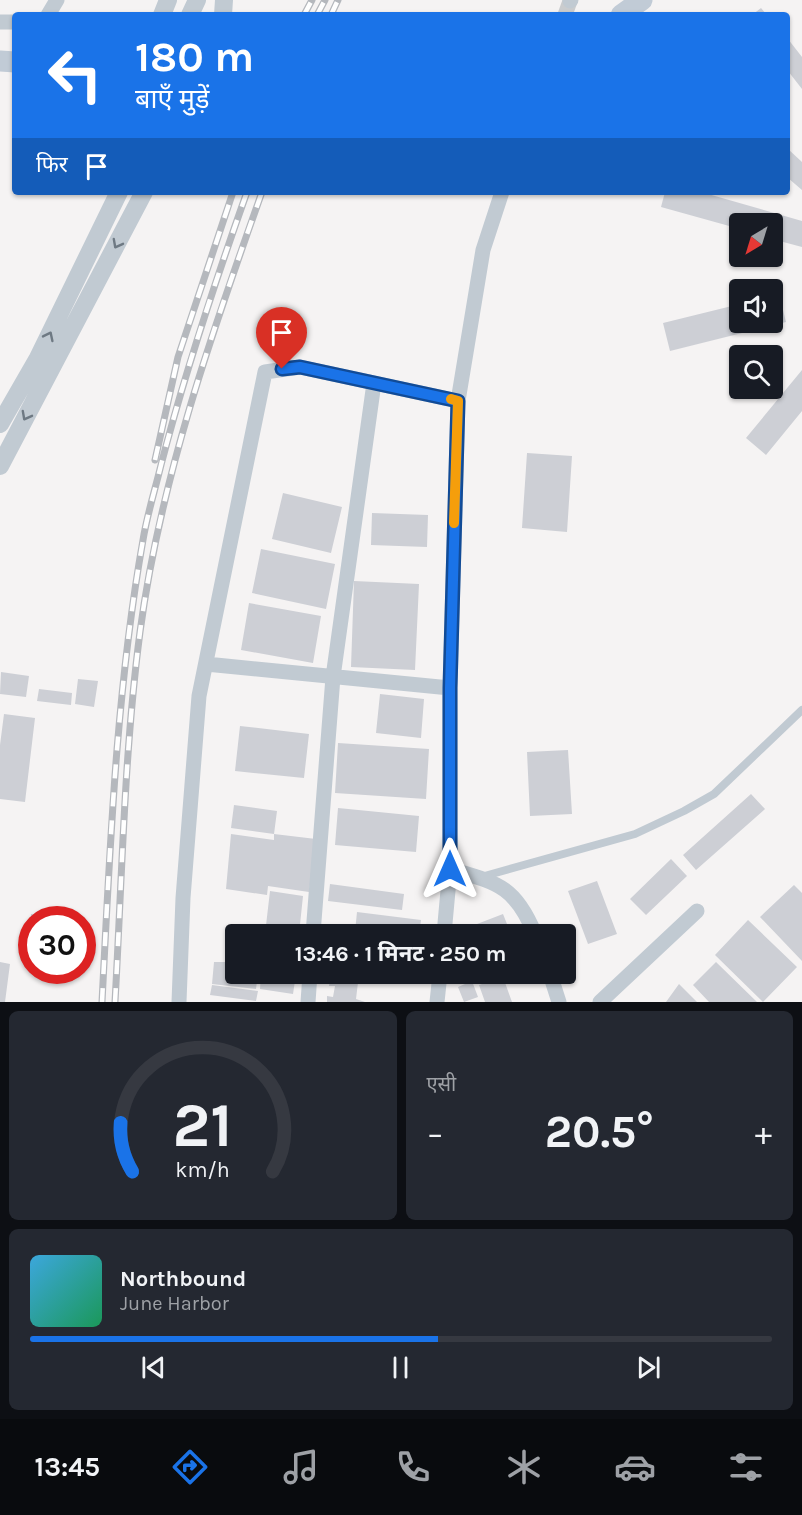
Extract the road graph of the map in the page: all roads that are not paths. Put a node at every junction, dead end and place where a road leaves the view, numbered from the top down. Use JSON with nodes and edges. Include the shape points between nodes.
{"nodes":[{"id":1,"x":642,"y":0,"type":"edge"},
{"id":2,"x":625,"y":12,"type":"edge"},
{"id":3,"x":117,"y":195,"type":"edge"},
{"id":4,"x":142,"y":195,"type":"edge"},
{"id":5,"x":501,"y":195,"type":"edge"},
{"id":6,"x":374,"y":383,"type":"junction"},
{"id":7,"x":458,"y":401,"type":"junction"},
{"id":8,"x":0,"y":424,"type":"edge"},
{"id":9,"x":0,"y":466,"type":"edge"},
{"id":10,"x":206,"y":664,"type":"junction"},
{"id":11,"x":333,"y":677,"type":"junction"},
{"id":12,"x":450,"y":688,"type":"junction"},
{"id":13,"x":802,"y":710,"type":"edge"},
{"id":14,"x":450,"y":869,"type":"junction"},
{"id":15,"x":478,"y":877,"type":"junction"},
{"id":16,"x":697,"y":912,"type":"dead end"},
{"id":17,"x":314,"y":924,"type":"edge"},
{"id":18,"x":445,"y":924,"type":"edge"},
{"id":19,"x":531,"y":924,"type":"edge"},
{"id":20,"x":309,"y":984,"type":"edge"},
{"id":21,"x":439,"y":984,"type":"edge"},
{"id":22,"x":553,"y":984,"type":"edge"},
{"id":23,"x":179,"y":1002,"type":"edge"},
{"id":24,"x":308,"y":1002,"type":"edge"},
{"id":25,"x":437,"y":1002,"type":"edge"},
{"id":26,"x":559,"y":1002,"type":"edge"},
{"id":27,"x":600,"y":1002,"type":"edge"}],
"edges":[{"from":1,"to":2,"type":"main road"},
{"from":8,"to":3,"type":"street","one_way":true,"via":[[38,358]]},
{"from":4,"to":9,"type":"street","one_way":true},
{"from":5,"to":7,"type":"street","via":[[483,250]]},
{"from":6,"to":7,"type":"street"},
{"from":6,"to":10,"type":"street","via":[[300,367],[265,372]]},
{"from":6,"to":11,"type":"street"},
{"from":7,"to":12,"type":"street"},
{"from":10,"to":11,"type":"street"},
{"from":10,"to":23,"type":"street","via":[[199,696]]},
{"from":11,"to":12,"type":"street"},
{"from":11,"to":17,"type":"street"},
{"from":12,"to":14,"type":"street"},
{"from":13,"to":15,"type":"lane","via":[[714,794],[684,811],[635,834]]},
{"from":14,"to":15,"type":"street"},
{"from":14,"to":18,"type":"street"},
{"from":15,"to":19,"type":"street","via":[[498,883],[525,911]]},
{"from":16,"to":27,"type":"street"},
{"from":20,"to":24,"type":"street"},
{"from":21,"to":25,"type":"street"},
{"from":22,"to":26,"type":"street"}]}
